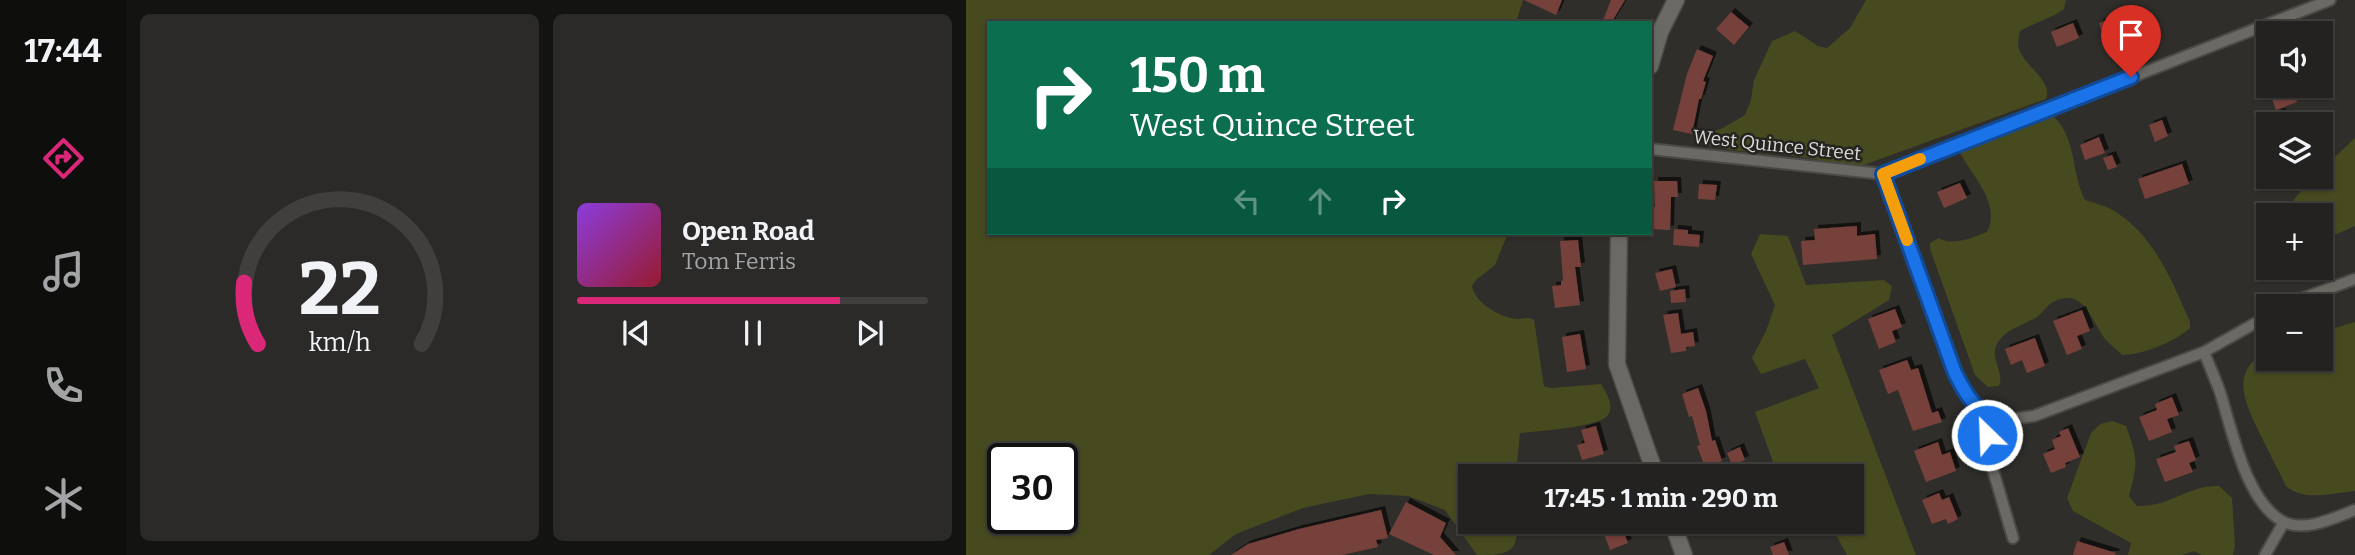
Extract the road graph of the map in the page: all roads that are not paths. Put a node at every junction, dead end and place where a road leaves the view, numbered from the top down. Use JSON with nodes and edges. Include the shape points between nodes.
{"nodes":[{"id":1,"x":1676,"y":0,"type":"edge"},
{"id":2,"x":2330,"y":0,"type":"edge"},
{"id":3,"x":1652,"y":59,"type":"edge"},
{"id":4,"x":1652,"y":149,"type":"edge"},
{"id":5,"x":1883,"y":174,"type":"junction"},
{"id":6,"x":1619,"y":235,"type":"edge"},
{"id":7,"x":2355,"y":279,"type":"edge"},
{"id":8,"x":2317,"y":294,"type":"edge"},
{"id":9,"x":2256,"y":323,"type":"edge"},
{"id":10,"x":2204,"y":352,"type":"junction"},
{"id":11,"x":1987,"y":417,"type":"junction"},
{"id":12,"x":1652,"y":464,"type":"edge"},
{"id":13,"x":2355,"y":510,"type":"edge"},
{"id":14,"x":2284,"y":522,"type":"junction"},
{"id":15,"x":1676,"y":534,"type":"edge"},
{"id":16,"x":2013,"y":538,"type":"dead end"},
{"id":17,"x":1684,"y":555,"type":"edge"},
{"id":18,"x":2265,"y":555,"type":"edge"}],
"edges":[{"from":1,"to":3,"type":"street"},
{"from":2,"to":5,"type":"street","name":"West Quince Street"},
{"from":4,"to":5,"type":"street","name":"West Quince Street"},
{"from":5,"to":11,"type":"street","via":[[1955,373]]},
{"from":6,"to":12,"type":"street","via":[[1617,364]]},
{"from":7,"to":8,"type":"street"},
{"from":9,"to":10,"type":"street"},
{"from":10,"to":11,"type":"street","via":[[2035,416]]},
{"from":10,"to":14,"type":"street","via":[[2246,473],[2264,506]]},
{"from":11,"to":16,"type":"street","via":[[1988,453]]},
{"from":13,"to":14,"type":"street","via":[[2304,525]]},
{"from":14,"to":18,"type":"street"},
{"from":15,"to":17,"type":"street"}]}
